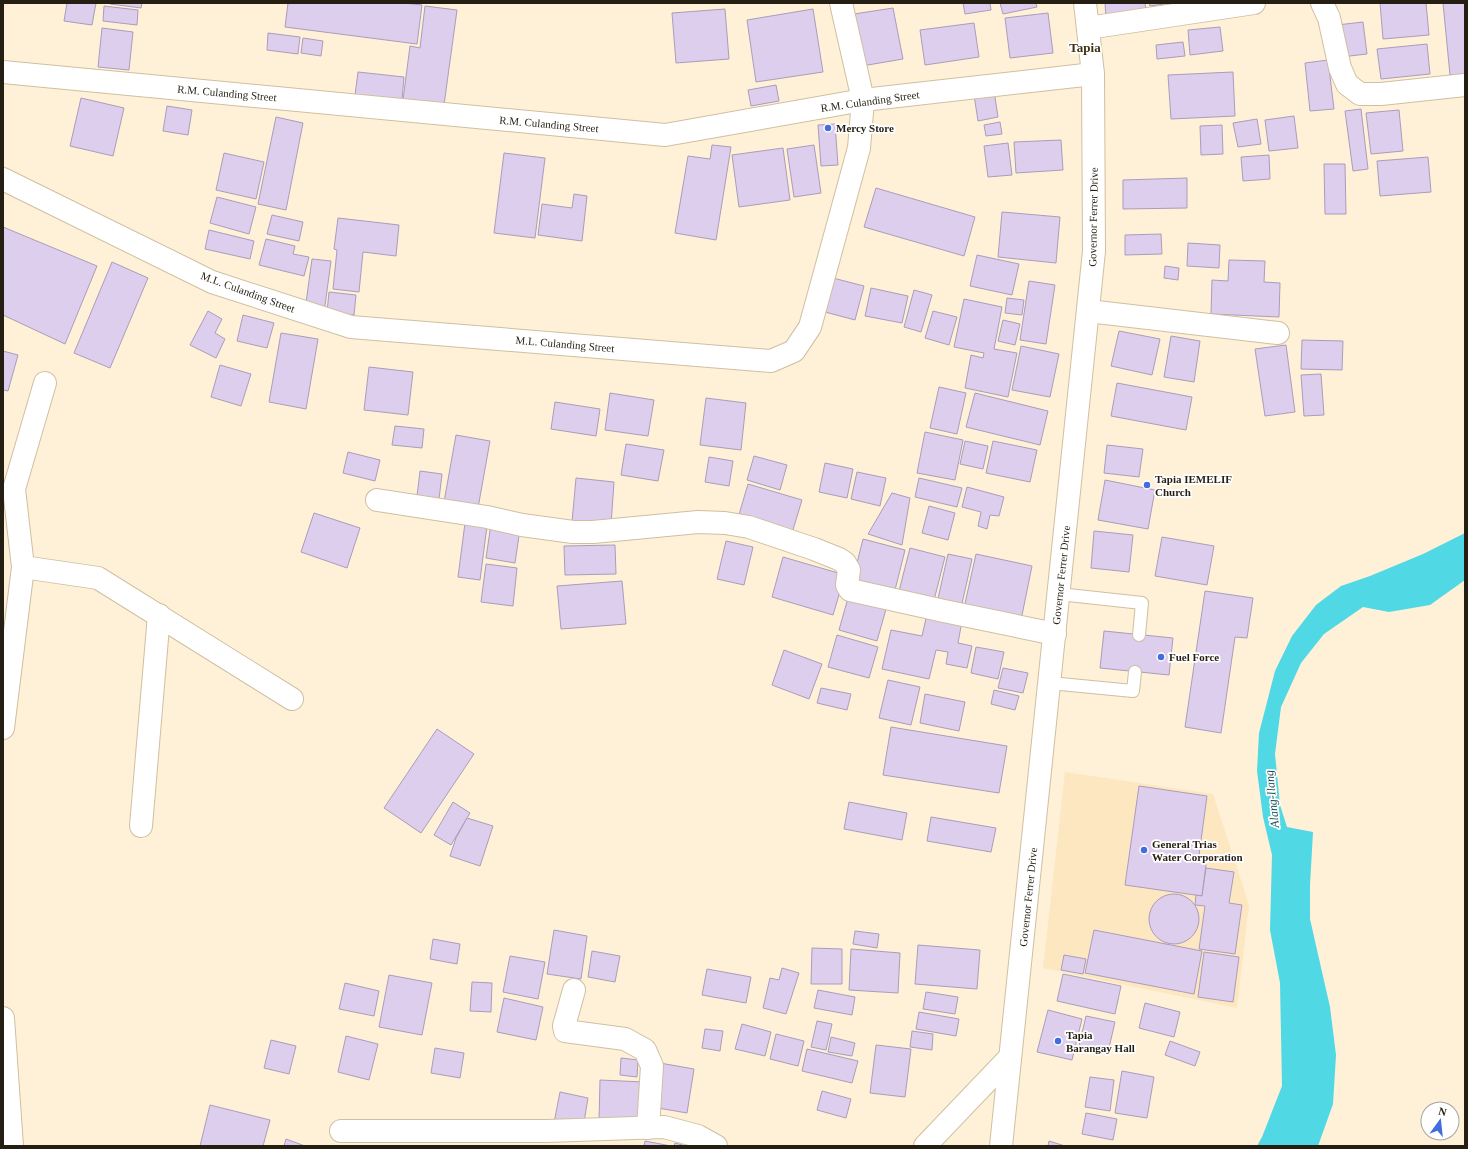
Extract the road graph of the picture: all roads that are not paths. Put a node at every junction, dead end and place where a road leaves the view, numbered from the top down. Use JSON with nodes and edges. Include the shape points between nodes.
{"nodes":[{"id":1,"x":841,"y":3,"type":"edge"},
{"id":2,"x":1085,"y":3,"type":"edge"},
{"id":3,"x":1254,"y":3,"type":"edge"},
{"id":4,"x":1322,"y":3,"type":"edge"},
{"id":5,"x":1088,"y":28,"type":"junction"},
{"id":6,"x":3,"y":72,"type":"edge"},
{"id":7,"x":1093,"y":74,"type":"junction"},
{"id":8,"x":1465,"y":85,"type":"edge"},
{"id":9,"x":863,"y":100,"type":"junction"},
{"id":10,"x":3,"y":179,"type":"edge"},
{"id":11,"x":1088,"y":311,"type":"junction"},
{"id":12,"x":1278,"y":334,"type":"dead end"},
{"id":13,"x":45,"y":383,"type":"dead end"},
{"id":14,"x":8,"y":489,"type":"edge"},
{"id":15,"x":377,"y":500,"type":"dead end"},
{"id":16,"x":23,"y":568,"type":"junction"},
{"id":17,"x":1059,"y":594,"type":"junction"},
{"id":18,"x":159,"y":616,"type":"junction"},
{"id":19,"x":1055,"y":634,"type":"junction"},
{"id":20,"x":1139,"y":635,"type":"dead end"},
{"id":21,"x":1135,"y":672,"type":"dead end"},
{"id":22,"x":1050,"y":683,"type":"junction"},
{"id":23,"x":292,"y":700,"type":"dead end"},
{"id":24,"x":3,"y":728,"type":"edge"},
{"id":25,"x":141,"y":826,"type":"dead end"},
{"id":26,"x":574,"y":990,"type":"dead end"},
{"id":27,"x":3,"y":1018,"type":"edge"},
{"id":28,"x":1010,"y":1058,"type":"junction"},
{"id":29,"x":648,"y":1128,"type":"junction"},
{"id":30,"x":341,"y":1131,"type":"dead end"},
{"id":31,"x":8,"y":1134,"type":"edge"},
{"id":32,"x":716,"y":1146,"type":"edge"},
{"id":33,"x":925,"y":1146,"type":"edge"},
{"id":34,"x":1001,"y":1146,"type":"edge"}],
"edges":[{"from":1,"to":9,"type":"street","name":"M.L. Culanding Street"},
{"from":2,"to":5,"type":"street","name":"Governor Ferrer Drive"},
{"from":3,"to":5,"type":"street"},
{"from":4,"to":8,"type":"street","via":[[1329,18],[1340,68],[1348,84],[1360,94]]},
{"from":5,"to":7,"type":"street","name":"Governor Ferrer Drive"},
{"from":6,"to":9,"type":"street","name":"R.M. Culanding Street","via":[[664,135]]},
{"from":7,"to":9,"type":"street","name":"R.M. Culanding Street"},
{"from":7,"to":11,"type":"street","name":"Governor Ferrer Drive","via":[[1094,251]]},
{"from":9,"to":10,"type":"street","name":"M.L. Culanding Street","via":[[859,148],[810,327],[794,351],[771,361],[351,328],[212,282]]},
{"from":11,"to":12,"type":"street"},
{"from":11,"to":17,"type":"street","name":"Governor Ferrer Drive"},
{"from":13,"to":14,"type":"street"},
{"from":14,"to":16,"type":"street"},
{"from":15,"to":19,"type":"street","via":[[573,532],[698,522],[749,527],[839,559],[849,570],[847,585],[850,590]]},
{"from":16,"to":18,"type":"street","via":[[98,578]]},
{"from":16,"to":24,"type":"street"},
{"from":17,"to":19,"type":"street","name":"Governor Ferrer Drive"},
{"from":17,"to":20,"type":"lane","via":[[1142,603]]},
{"from":18,"to":23,"type":"street"},
{"from":18,"to":25,"type":"street"},
{"from":19,"to":22,"type":"street","name":"Governor Ferrer Drive"},
{"from":21,"to":22,"type":"lane","via":[[1133,691]]},
{"from":22,"to":28,"type":"street","name":"Governor Ferrer Drive"},
{"from":26,"to":29,"type":"street","via":[[564,1026],[565,1031],[625,1039],[645,1050],[652,1066]]},
{"from":27,"to":31,"type":"street"},
{"from":28,"to":33,"type":"street"},
{"from":28,"to":34,"type":"street","name":"Governor Ferrer Drive"},
{"from":29,"to":30,"type":"street","via":[[547,1131]]},
{"from":29,"to":32,"type":"street","via":[[664,1127],[698,1136]]}]}
